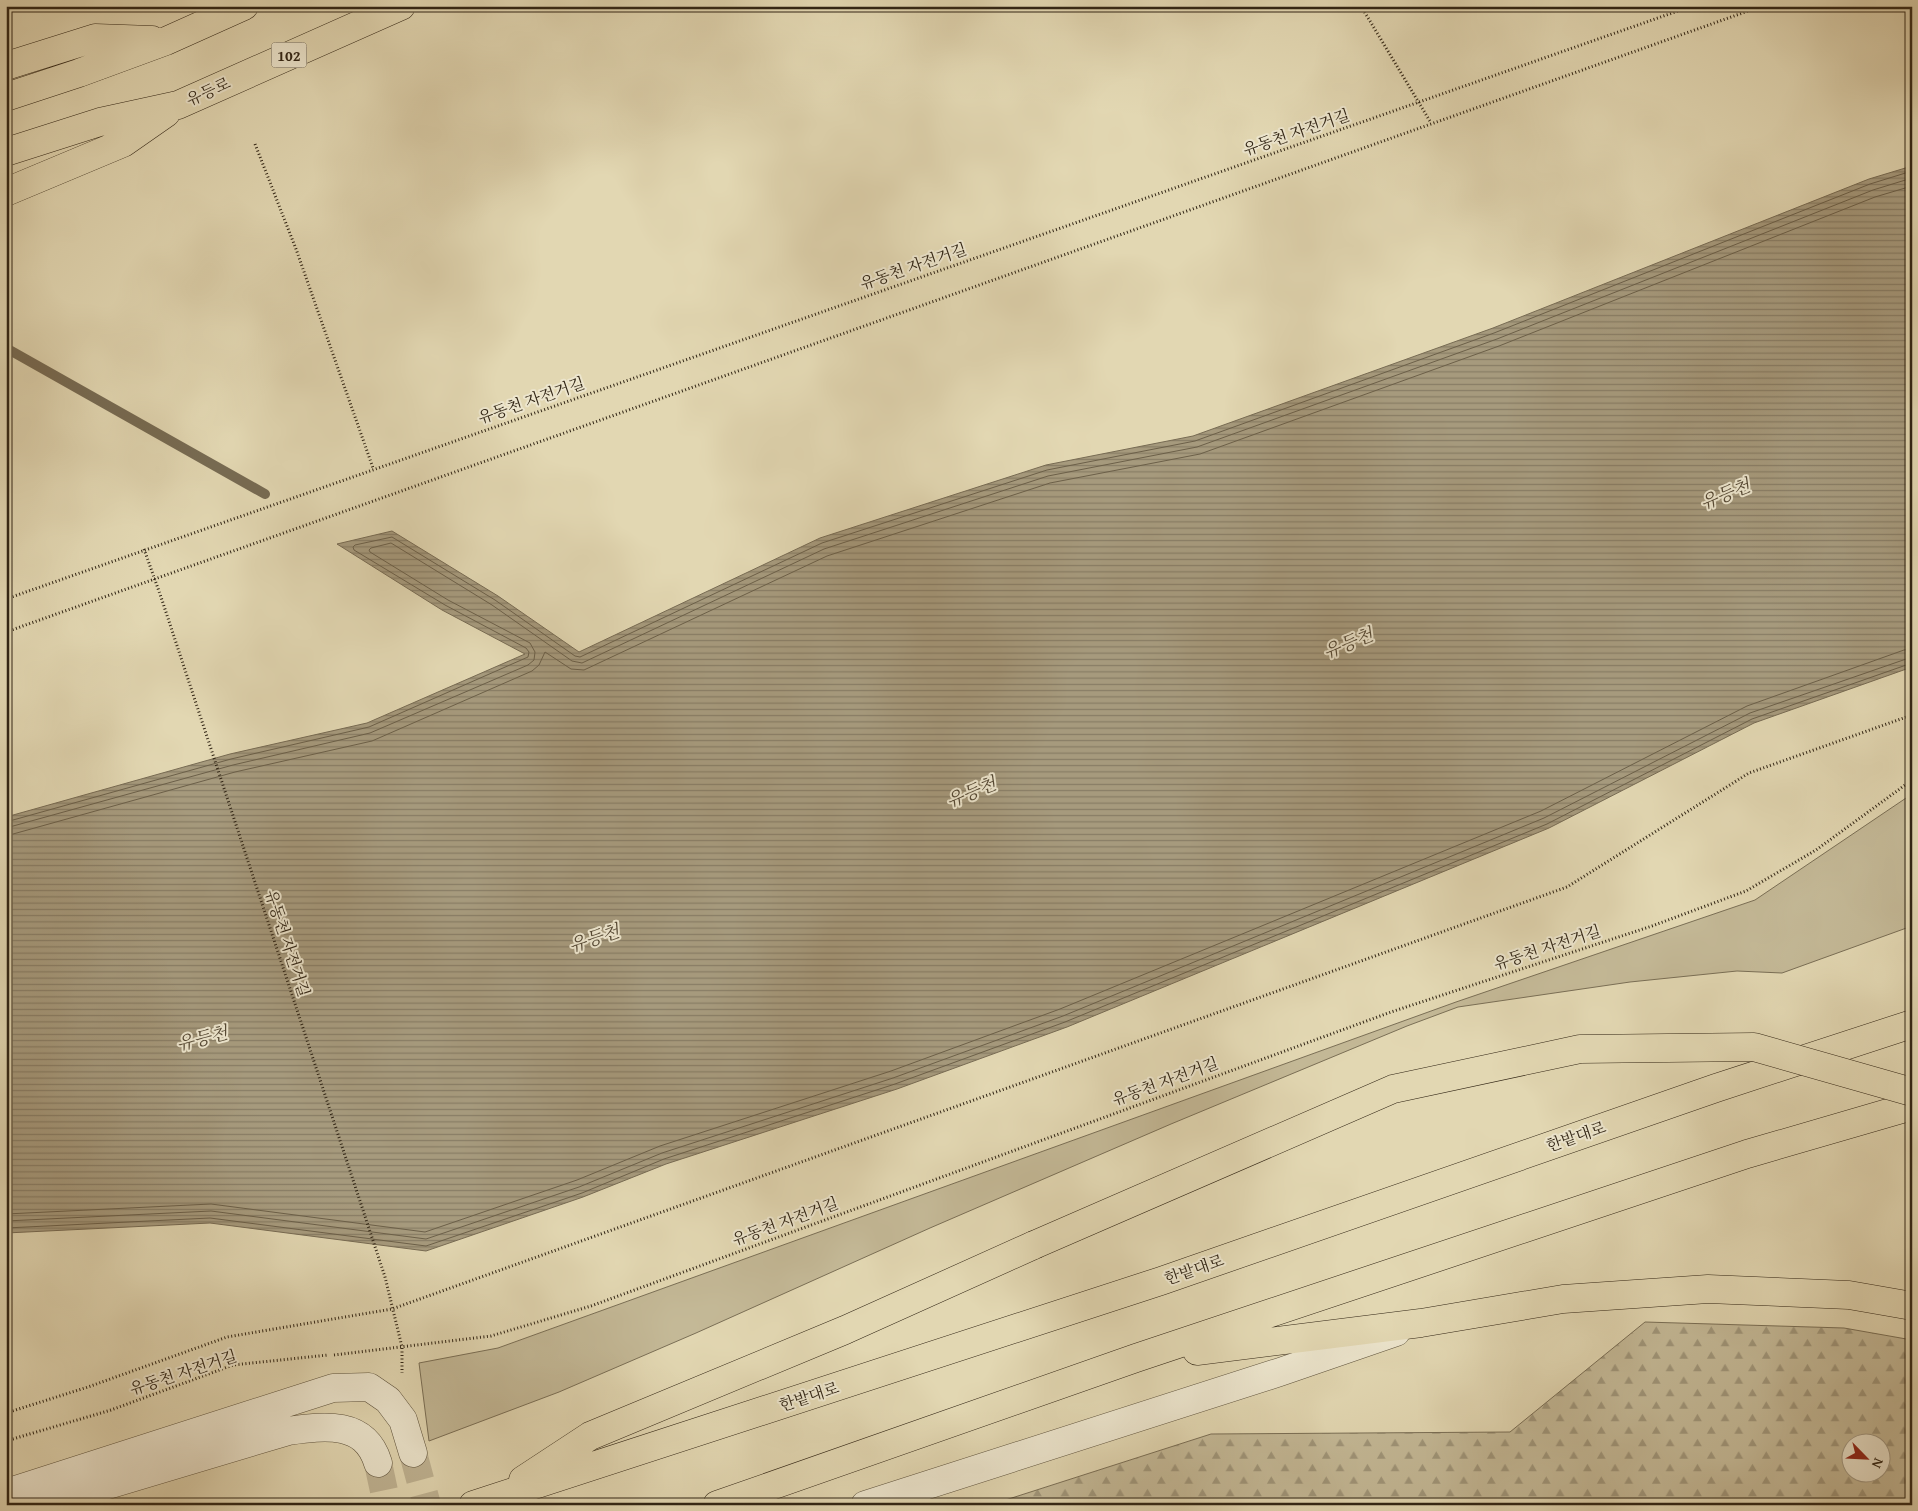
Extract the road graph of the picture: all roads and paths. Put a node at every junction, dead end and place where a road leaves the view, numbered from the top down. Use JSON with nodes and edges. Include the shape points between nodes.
{"nodes":[{"id":1,"x":244,"y":6,"type":"edge"},
{"id":2,"x":401,"y":6,"type":"edge"},
{"id":3,"x":1361,"y":6,"type":"edge"},
{"id":4,"x":1692,"y":6,"type":"edge"},
{"id":5,"x":1762,"y":6,"type":"edge"},
{"id":6,"x":166,"y":41,"type":"junction"},
{"id":7,"x":6,"y":66,"type":"edge"},
{"id":8,"x":6,"y":97,"type":"edge"},
{"id":9,"x":1420,"y":102,"type":"junction"},
{"id":10,"x":178,"y":105,"type":"junction"},
{"id":11,"x":1431,"y":123,"type":"junction"},
{"id":12,"x":255,"y":144,"type":"dead end"},
{"id":13,"x":6,"y":152,"type":"edge"},
{"id":14,"x":6,"y":192,"type":"edge"},
{"id":15,"x":374,"y":468,"type":"junction"},
{"id":16,"x":144,"y":549,"type":"junction"},
{"id":17,"x":155,"y":580,"type":"junction"},
{"id":18,"x":6,"y":598,"type":"edge"},
{"id":19,"x":6,"y":632,"type":"edge"},
{"id":20,"x":1912,"y":716,"type":"edge"},
{"id":21,"x":1912,"y":780,"type":"edge"},
{"id":22,"x":1912,"y":1024,"type":"edge"},
{"id":23,"x":1912,"y":1092,"type":"edge"},
{"id":24,"x":1912,"y":1106,"type":"edge"},
{"id":25,"x":1912,"y":1306,"type":"edge"},
{"id":26,"x":392,"y":1309,"type":"junction"},
{"id":27,"x":1421,"y":1323,"type":"junction"},
{"id":28,"x":402,"y":1347,"type":"junction"},
{"id":29,"x":1136,"y":1358,"type":"junction"},
{"id":30,"x":6,"y":1413,"type":"edge"},
{"id":31,"x":403,"y":1420,"type":"junction"},
{"id":32,"x":6,"y":1441,"type":"edge"},
{"id":33,"x":413,"y":1453,"type":"tunnel mouth"},
{"id":34,"x":378,"y":1463,"type":"tunnel mouth"},
{"id":35,"x":6,"y":1493,"type":"edge"},
{"id":36,"x":484,"y":1502,"type":"edge"},
{"id":37,"x":41,"y":1505,"type":"edge"},
{"id":38,"x":717,"y":1505,"type":"edge"},
{"id":39,"x":865,"y":1505,"type":"edge"}],
"edges":[{"from":1,"to":6,"type":"main road"},
{"from":2,"to":10,"type":"main road","name":"유등로","number":"102"},
{"from":3,"to":9,"type":"path"},
{"from":4,"to":9,"type":"path","name":"유동천 자전거길"},
{"from":5,"to":11,"type":"path"},
{"from":6,"to":7,"type":"main road","via":[[95,38]]},
{"from":6,"to":8,"type":"main road"},
{"from":9,"to":11,"type":"path"},
{"from":9,"to":15,"type":"path","name":"유동천 자전거길"},
{"from":10,"to":13,"type":"main road","name":"유등로","via":[[100,122]]},
{"from":10,"to":14,"type":"main road","via":[[123,143]]},
{"from":11,"to":17,"type":"path"},
{"from":12,"to":15,"type":"path"},
{"from":15,"to":16,"type":"path","name":"유동천 자전거길"},
{"from":16,"to":17,"type":"path","name":"유동천 자전거길"},
{"from":16,"to":18,"type":"path","name":"유동천 자전거길"},
{"from":17,"to":19,"type":"path"},
{"from":17,"to":26,"type":"path","name":"유동천 자전거길","via":[[385,1277]]},
{"from":20,"to":26,"type":"path","via":[[1748,773],[1566,887]]},
{"from":21,"to":28,"type":"path","name":"유동천 자전거길","via":[[1816,850],[1746,891],[1652,926],[1391,1012],[591,1306],[491,1336]]},
{"from":22,"to":36,"type":"main road","name":"한밭대로","via":[[1716,1088],[1161,1281]]},
{"from":23,"to":36,"type":"main road","bridge":true,"via":[[1754,1047],[1580,1049],[1393,1089],[1034,1244],[845,1330],[590,1436]]},
{"from":24,"to":29,"type":"main road","via":[[1747,1154]]},
{"from":25,"to":27,"type":"main road","via":[[1849,1294],[1708,1289],[1563,1299]]},
{"from":26,"to":28,"type":"path","name":"유동천 자전거길"},
{"from":26,"to":30,"type":"path","via":[[228,1337]]},
{"from":27,"to":29,"type":"main road"},
{"from":27,"to":39,"type":"street","via":[[1271,1375]]},
{"from":28,"to":31,"type":"path","name":"유동천 자전거길"},
{"from":28,"to":32,"type":"path","name":"유동천 자전거길","via":[[233,1365],[110,1410]]},
{"from":29,"to":38,"type":"main road"},
{"from":31,"to":33,"type":"street"},
{"from":31,"to":35,"type":"street","via":[[388,1400],[369,1387],[333,1388]]},
{"from":34,"to":37,"type":"street","via":[[374,1450],[361,1436],[342,1428],[325,1426],[288,1430]]}]}
